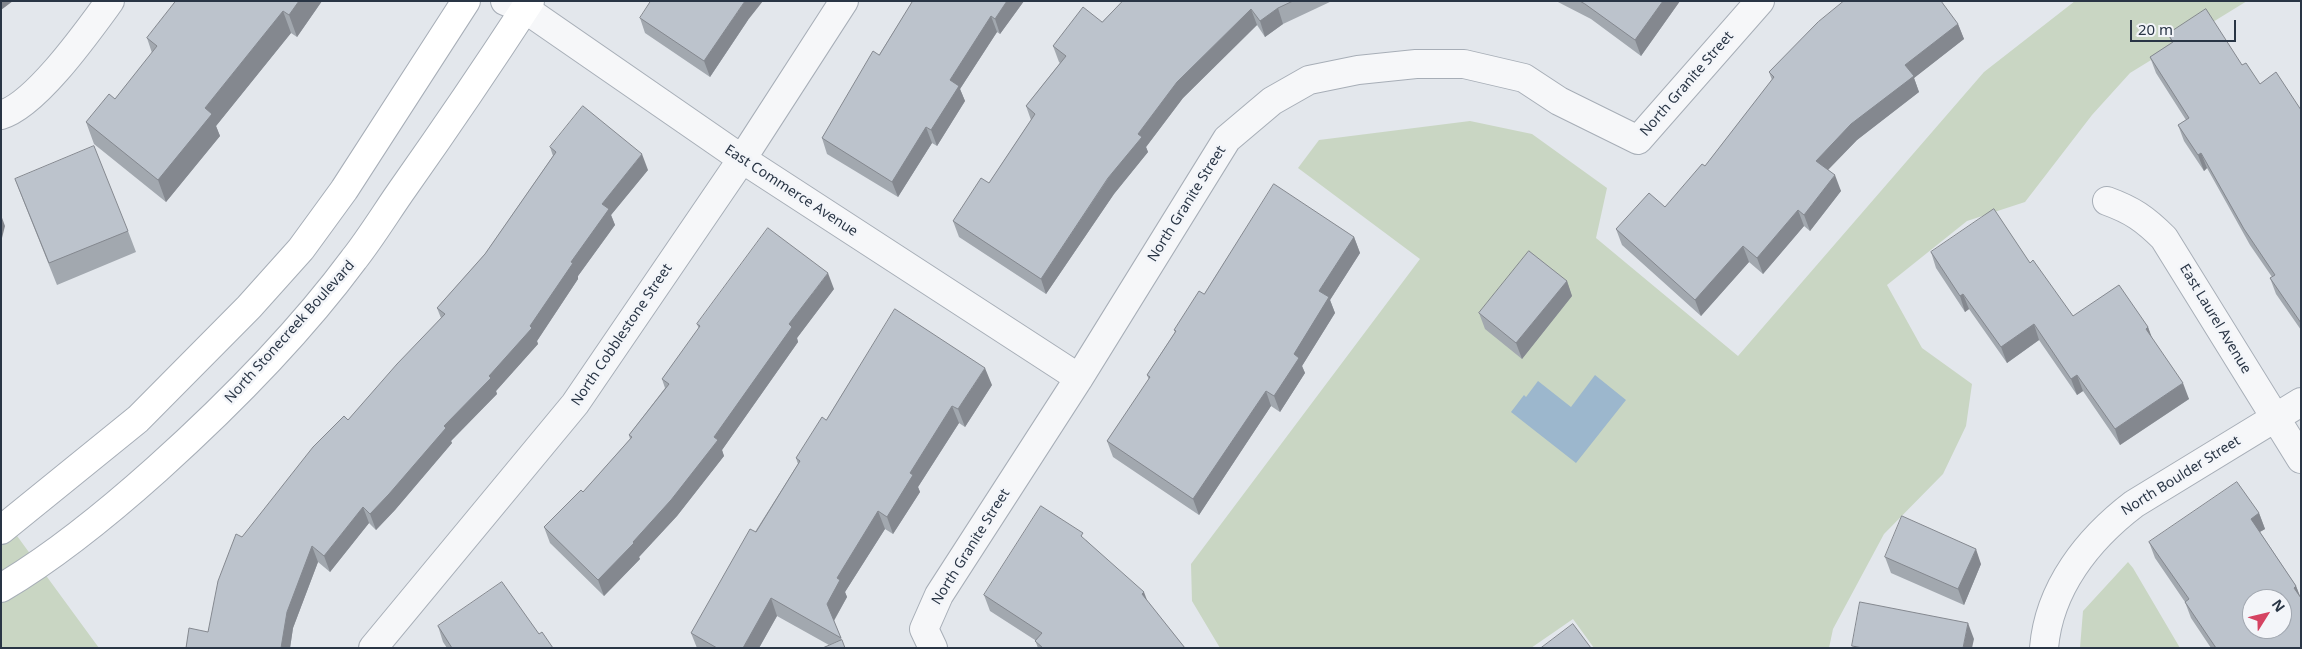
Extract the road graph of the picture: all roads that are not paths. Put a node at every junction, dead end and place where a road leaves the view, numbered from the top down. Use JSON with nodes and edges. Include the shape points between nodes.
{"nodes":[{"id":1,"x":110,"y":1,"type":"edge"},
{"id":2,"x":466,"y":1,"type":"edge"},
{"id":3,"x":844,"y":1,"type":"edge"},
{"id":4,"x":1760,"y":1,"type":"edge"},
{"id":5,"x":520,"y":4,"type":"edge"},
{"id":6,"x":1,"y":116,"type":"edge"},
{"id":7,"x":742,"y":159,"type":"junction"},
{"id":8,"x":2107,"y":201,"type":"dead end"},
{"id":9,"x":1079,"y":378,"type":"junction"},
{"id":10,"x":2301,"y":402,"type":"edge"},
{"id":11,"x":2275,"y":417,"type":"junction"},
{"id":12,"x":2301,"y":459,"type":"edge"},
{"id":13,"x":4,"y":529,"type":"edge"},
{"id":14,"x":1,"y":588,"type":"edge"},
{"id":15,"x":929,"y":638,"type":"edge"},
{"id":16,"x":372,"y":648,"type":"edge"},
{"id":17,"x":2044,"y":648,"type":"edge"}],
"edges":[{"from":1,"to":6,"type":"street","via":[[33,96]]},
{"from":2,"to":13,"type":"street","via":[[344,190],[301,249],[249,307],[138,419]]},
{"from":3,"to":7,"type":"street","name":"North Cobblestone Street"},
{"from":4,"to":9,"type":"street","name":"North Granite Street","via":[[1638,140],[1559,101],[1524,78],[1492,69],[1456,64],[1416,64],[1358,70],[1309,80],[1272,101],[1227,139]]},
{"from":5,"to":7,"type":"street","name":"East Commerce Avenue"},
{"from":5,"to":14,"type":"street","name":"North Stonecreek Boulevard","via":[[468,95],[354,259],[312,312],[249,382],[127,495],[33,568]]},
{"from":7,"to":9,"type":"street","name":"East Commerce Avenue"},
{"from":7,"to":16,"type":"street","name":"North Cobblestone Street","via":[[576,404]]},
{"from":8,"to":11,"type":"street","name":"East Laurel Avenue","via":[[2128,208],[2148,221],[2164,238]]},
{"from":9,"to":15,"type":"street","name":"North Granite Street","via":[[940,595]]},
{"from":10,"to":11,"type":"street","name":"North Boulder Street"},
{"from":11,"to":12,"type":"street","name":"East Laurel Avenue"},
{"from":11,"to":17,"type":"street","name":"North Boulder Street","via":[[2134,504],[2106,527],[2069,573],[2056,596]]}]}
